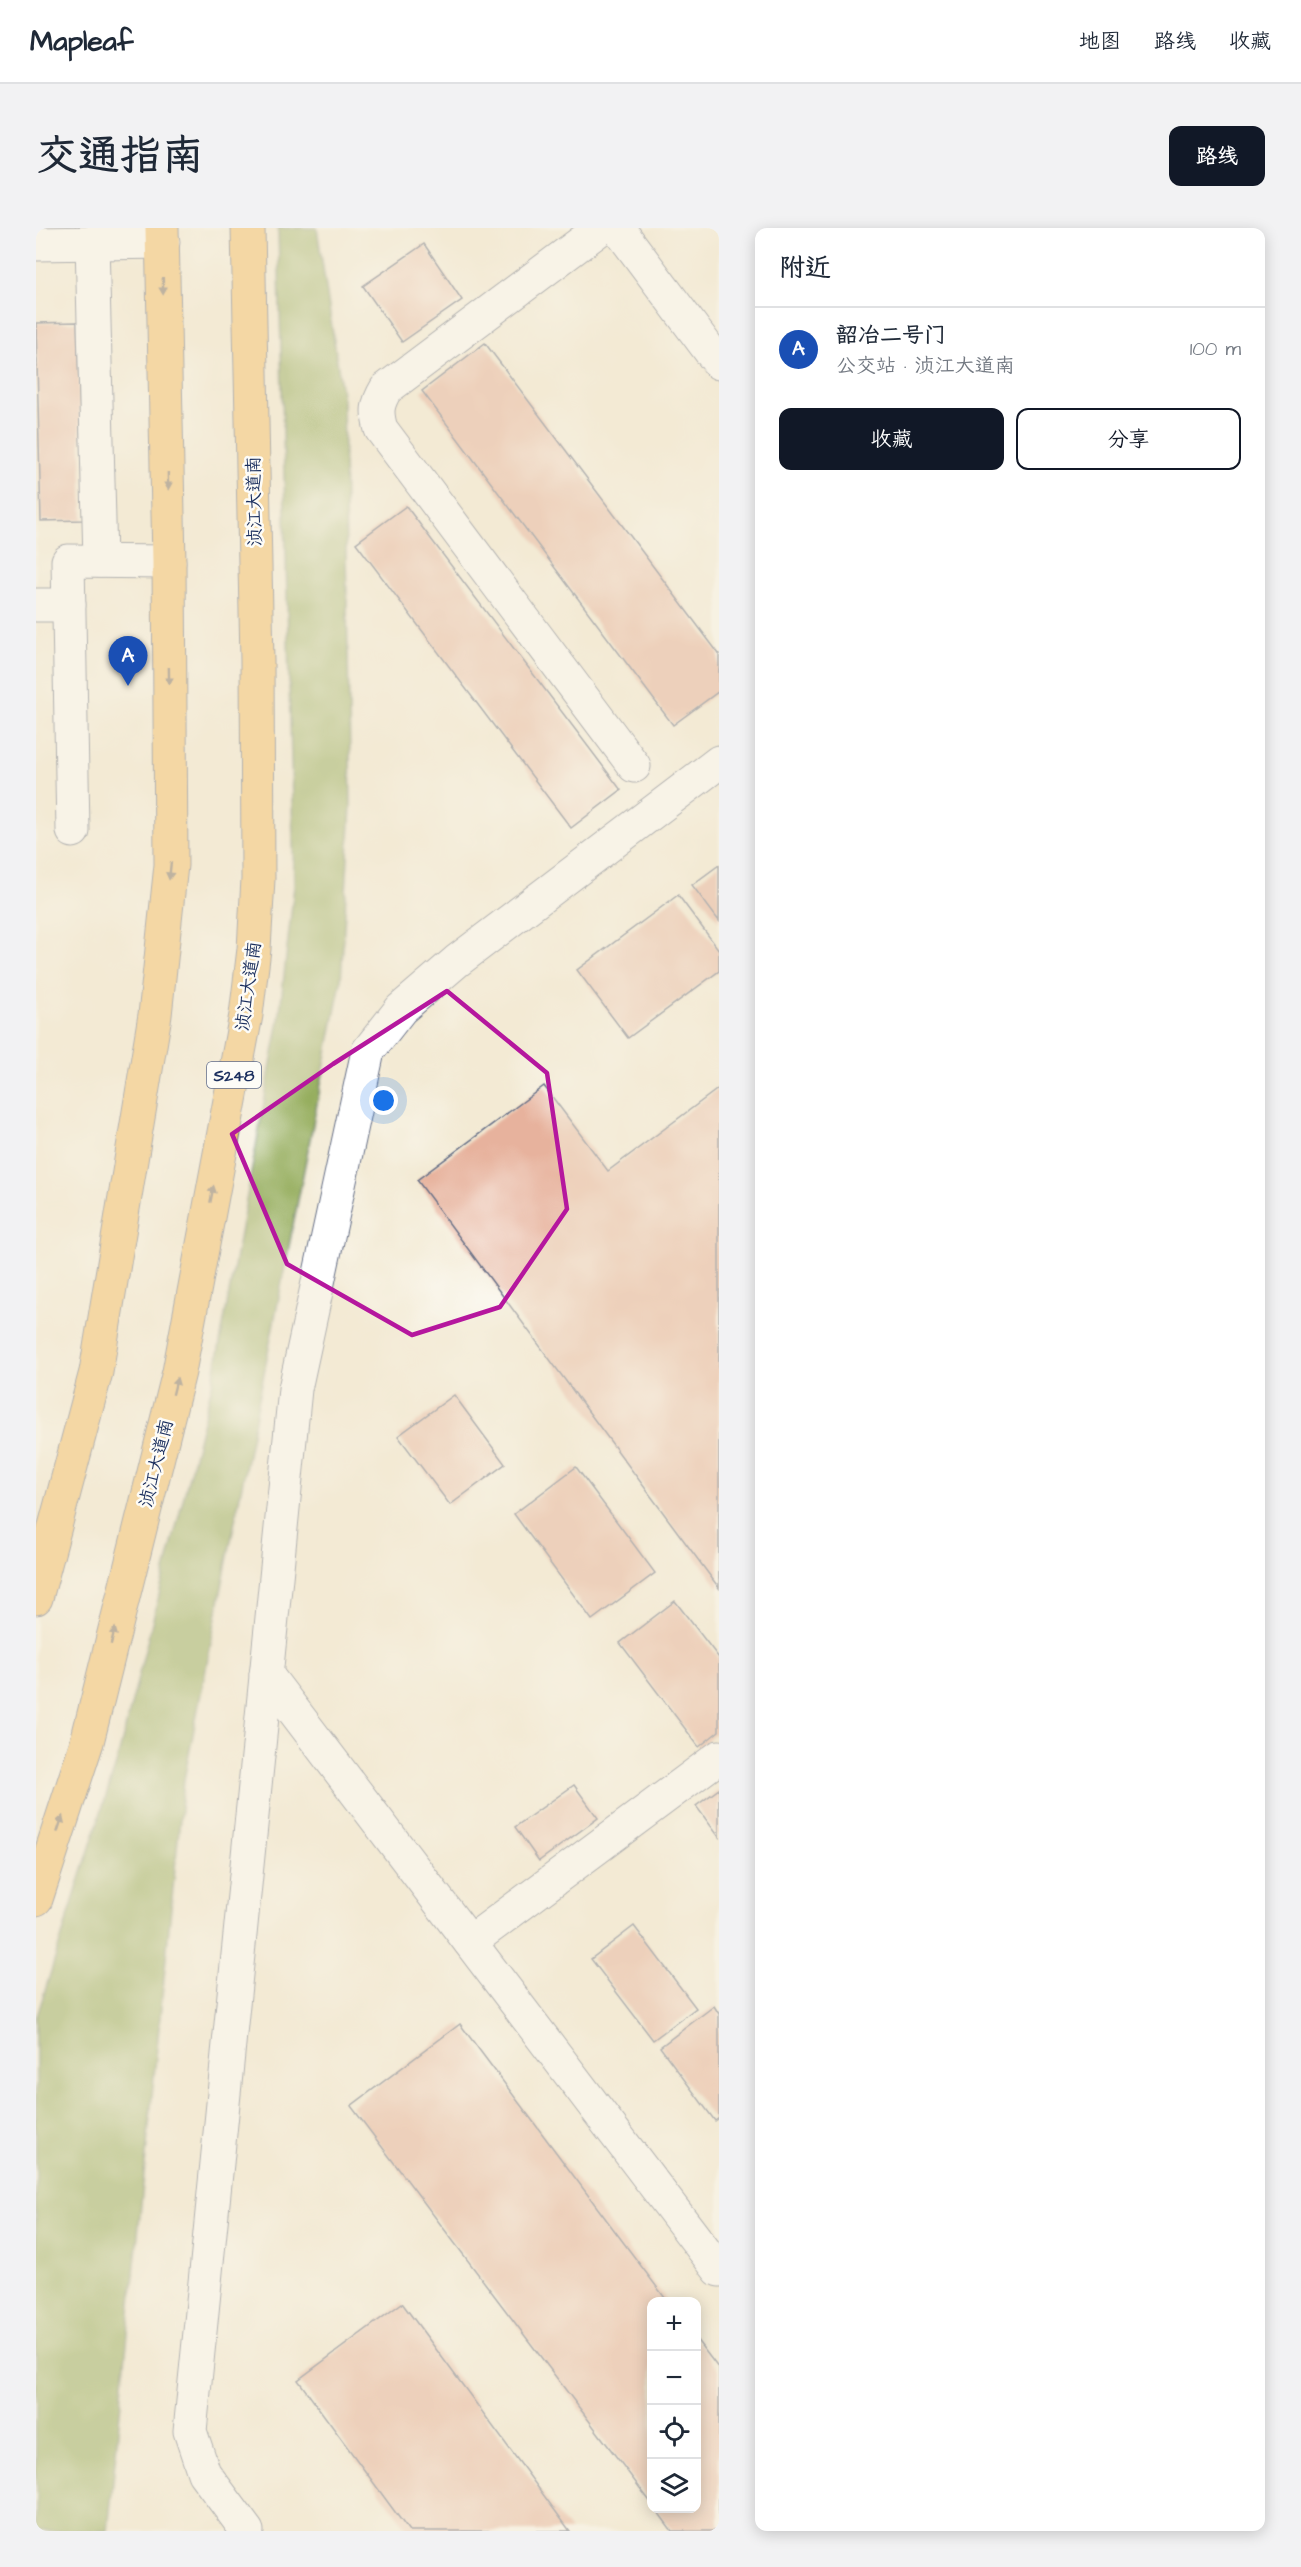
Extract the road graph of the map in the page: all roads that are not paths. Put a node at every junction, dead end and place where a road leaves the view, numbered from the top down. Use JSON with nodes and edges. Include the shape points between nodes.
{"nodes":[{"id":1,"x":248,"y":228,"type":"edge"},
{"id":2,"x":601,"y":228,"type":"edge"},
{"id":3,"x":618,"y":228,"type":"edge"},
{"id":4,"x":163,"y":235,"type":"edge"},
{"id":5,"x":92,"y":242,"type":"junction"},
{"id":6,"x":36,"y":244,"type":"edge"},
{"id":7,"x":719,"y":363,"type":"edge"},
{"id":8,"x":100,"y":561,"type":"junction"},
{"id":9,"x":169,"y":562,"type":"junction"},
{"id":10,"x":36,"y":605,"type":"edge"},
{"id":11,"x":69,"y":605,"type":"junction"},
{"id":12,"x":719,"y":762,"type":"edge"},
{"id":13,"x":634,"y":766,"type":"dead end"},
{"id":14,"x":73,"y":831,"type":"dead end"},
{"id":15,"x":36,"y":1598,"type":"edge"},
{"id":16,"x":266,"y":1674,"type":"junction"},
{"id":17,"x":719,"y":1757,"type":"edge"},
{"id":18,"x":36,"y":1899,"type":"edge"},
{"id":19,"x":470,"y":1942,"type":"junction"},
{"id":20,"x":719,"y":2270,"type":"edge"},
{"id":21,"x":247,"y":2531,"type":"edge"}],
"edges":[{"from":18,"to":1,"type":"main road","name":"浈江大道南","number":"S248","one_way":true,"via":[[87,1742],[179,1372],[253,960],[258,879],[257,672]]},
{"from":2,"to":13,"type":"lane","via":[[386,389],[376,414],[381,429]]},
{"from":3,"to":7,"type":"lane"},
{"from":4,"to":5,"type":"lane"},
{"from":4,"to":9,"type":"main road","one_way":true},
{"from":5,"to":6,"type":"lane"},
{"from":5,"to":8,"type":"lane"},
{"from":8,"to":9,"type":"lane"},
{"from":8,"to":11,"type":"lane","via":[[68,561]]},
{"from":9,"to":15,"type":"main road","one_way":true,"via":[[171,865],[154,1015],[96,1372]]},
{"from":10,"to":11,"type":"lane"},
{"from":11,"to":14,"type":"lane"},
{"from":12,"to":16,"type":"lane","via":[[458,961],[401,1009],[368,1051],[295,1389]]},
{"from":16,"to":19,"type":"lane"},
{"from":16,"to":21,"type":"lane","via":[[190,2431],[204,2473]]},
{"from":17,"to":19,"type":"lane"},
{"from":19,"to":20,"type":"lane"}]}
